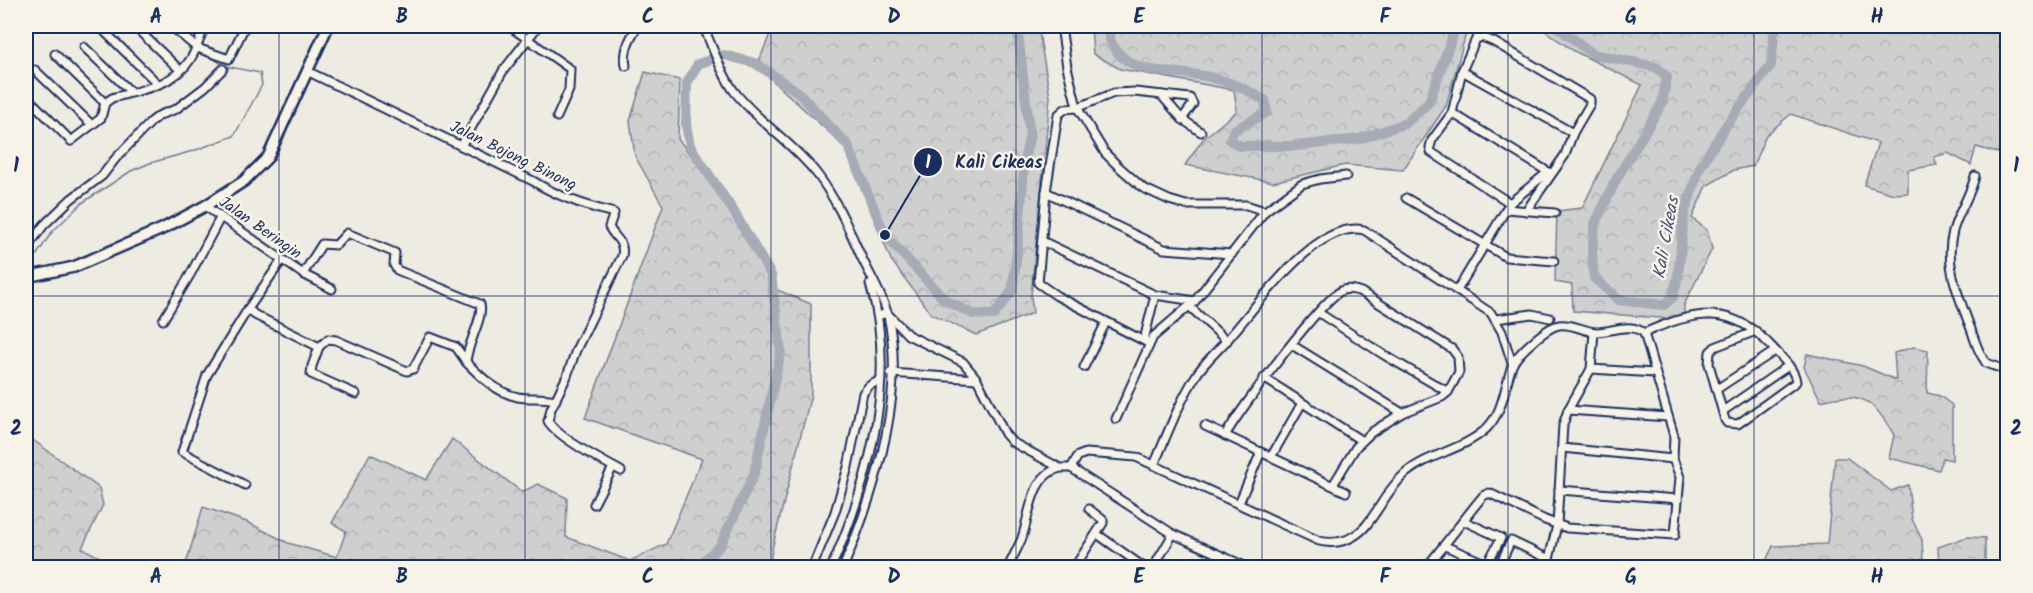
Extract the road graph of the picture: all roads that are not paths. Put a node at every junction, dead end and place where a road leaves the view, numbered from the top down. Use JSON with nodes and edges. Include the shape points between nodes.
{"nodes":[{"id":1,"x":134,"y":26,"type":"edge"},
{"id":2,"x":172,"y":26,"type":"edge"},
{"id":3,"x":245,"y":26,"type":"edge"},
{"id":4,"x":328,"y":26,"type":"edge"},
{"id":5,"x":509,"y":26,"type":"edge"},
{"id":6,"x":538,"y":26,"type":"edge"},
{"id":7,"x":638,"y":26,"type":"edge"},
{"id":8,"x":703,"y":26,"type":"edge"},
{"id":9,"x":1061,"y":26,"type":"edge"},
{"id":10,"x":204,"y":27,"type":"edge"},
{"id":11,"x":105,"y":32,"type":"dead end"},
{"id":12,"x":180,"y":34,"type":"junction"},
{"id":13,"x":527,"y":40,"type":"junction"},
{"id":14,"x":84,"y":47,"type":"dead end"},
{"id":15,"x":197,"y":48,"type":"junction"},
{"id":16,"x":55,"y":54,"type":"dead end"},
{"id":17,"x":626,"y":66,"type":"dead end"},
{"id":18,"x":223,"y":69,"type":"dead end"},
{"id":19,"x":35,"y":70,"type":"dead end"},
{"id":20,"x":180,"y":70,"type":"junction"},
{"id":21,"x":308,"y":71,"type":"junction"},
{"id":22,"x":1462,"y":71,"type":"junction"},
{"id":23,"x":158,"y":84,"type":"junction"},
{"id":24,"x":131,"y":92,"type":"junction"},
{"id":25,"x":1161,"y":95,"type":"junction"},
{"id":26,"x":26,"y":96,"type":"edge"},
{"id":27,"x":105,"y":103,"type":"junction"},
{"id":28,"x":1077,"y":107,"type":"junction"},
{"id":29,"x":1452,"y":113,"type":"junction"},
{"id":30,"x":557,"y":117,"type":"dead end"},
{"id":31,"x":1182,"y":119,"type":"junction"},
{"id":32,"x":92,"y":126,"type":"junction"},
{"id":33,"x":1201,"y":132,"type":"dead end"},
{"id":34,"x":1573,"y":133,"type":"junction"},
{"id":35,"x":461,"y":146,"type":"junction"},
{"id":36,"x":1550,"y":173,"type":"junction"},
{"id":37,"x":1346,"y":176,"type":"dead end"},
{"id":38,"x":1975,"y":176,"type":"dead end"},
{"id":39,"x":1047,"y":192,"type":"junction"},
{"id":40,"x":1406,"y":198,"type":"dead end"},
{"id":41,"x":205,"y":206,"type":"junction"},
{"id":42,"x":1508,"y":206,"type":"junction"},
{"id":43,"x":1265,"y":211,"type":"junction"},
{"id":44,"x":1526,"y":211,"type":"junction"},
{"id":45,"x":1556,"y":213,"type":"dead end"},
{"id":46,"x":220,"y":218,"type":"junction"},
{"id":47,"x":1042,"y":241,"type":"junction"},
{"id":48,"x":1485,"y":246,"type":"junction"},
{"id":49,"x":26,"y":249,"type":"edge"},
{"id":50,"x":1232,"y":254,"type":"junction"},
{"id":51,"x":282,"y":260,"type":"junction"},
{"id":52,"x":1554,"y":261,"type":"dead end"},
{"id":53,"x":303,"y":274,"type":"junction"},
{"id":54,"x":869,"y":275,"type":"junction"},
{"id":55,"x":26,"y":277,"type":"edge"},
{"id":56,"x":332,"y":289,"type":"dead end"},
{"id":57,"x":1458,"y":289,"type":"junction"},
{"id":58,"x":1155,"y":294,"type":"junction"},
{"id":59,"x":1192,"y":304,"type":"junction"},
{"id":60,"x":248,"y":309,"type":"junction"},
{"id":61,"x":888,"y":313,"type":"junction"},
{"id":62,"x":1319,"y":313,"type":"junction"},
{"id":63,"x":878,"y":316,"type":"junction"},
{"id":64,"x":1550,"y":318,"type":"dead end"},
{"id":65,"x":1496,"y":319,"type":"junction"},
{"id":66,"x":162,"y":320,"type":"dead end"},
{"id":67,"x":1106,"y":322,"type":"junction"},
{"id":68,"x":1756,"y":331,"type":"junction"},
{"id":69,"x":1594,"y":332,"type":"junction"},
{"id":70,"x":1644,"y":333,"type":"junction"},
{"id":71,"x":1227,"y":340,"type":"junction"},
{"id":72,"x":1146,"y":342,"type":"junction"},
{"id":73,"x":1292,"y":345,"type":"junction"},
{"id":74,"x":319,"y":347,"type":"junction"},
{"id":75,"x":1775,"y":351,"type":"junction"},
{"id":76,"x":466,"y":362,"type":"junction"},
{"id":77,"x":1512,"y":363,"type":"junction"},
{"id":78,"x":1788,"y":366,"type":"junction"},
{"id":79,"x":1084,"y":367,"type":"dead end"},
{"id":80,"x":881,"y":368,"type":"junction"},
{"id":81,"x":1591,"y":369,"type":"junction"},
{"id":82,"x":2007,"y":371,"type":"edge"},
{"id":83,"x":893,"y":374,"type":"junction"},
{"id":84,"x":1655,"y":374,"type":"junction"},
{"id":85,"x":1264,"y":378,"type":"junction"},
{"id":86,"x":977,"y":379,"type":"junction"},
{"id":87,"x":880,"y":380,"type":"junction"},
{"id":88,"x":1716,"y":389,"type":"junction"},
{"id":89,"x":1449,"y":392,"type":"junction"},
{"id":90,"x":356,"y":394,"type":"dead end"},
{"id":91,"x":556,"y":400,"type":"junction"},
{"id":92,"x":1302,"y":403,"type":"junction"},
{"id":93,"x":1568,"y":410,"type":"junction"},
{"id":94,"x":1723,"y":411,"type":"junction"},
{"id":95,"x":1402,"y":413,"type":"junction"},
{"id":96,"x":1668,"y":417,"type":"junction"},
{"id":97,"x":1116,"y":419,"type":"dead end"},
{"id":98,"x":1205,"y":426,"type":"dead end"},
{"id":99,"x":1225,"y":436,"type":"junction"},
{"id":100,"x":1362,"y":441,"type":"junction"},
{"id":101,"x":1562,"y":448,"type":"junction"},
{"id":102,"x":1262,"y":452,"type":"junction"},
{"id":103,"x":1270,"y":457,"type":"junction"},
{"id":104,"x":1673,"y":459,"type":"junction"},
{"id":105,"x":1154,"y":465,"type":"junction"},
{"id":106,"x":1060,"y":468,"type":"junction"},
{"id":107,"x":1071,"y":468,"type":"junction"},
{"id":108,"x":245,"y":485,"type":"dead end"},
{"id":109,"x":1333,"y":485,"type":"junction"},
{"id":110,"x":1559,"y":490,"type":"junction"},
{"id":111,"x":1346,"y":492,"type":"dead end"},
{"id":112,"x":1678,"y":499,"type":"junction"},
{"id":113,"x":1239,"y":503,"type":"junction"},
{"id":114,"x":594,"y":504,"type":"dead end"},
{"id":115,"x":1089,"y":509,"type":"dead end"},
{"id":116,"x":1464,"y":521,"type":"junction"},
{"id":117,"x":1557,"y":525,"type":"junction"},
{"id":118,"x":1096,"y":534,"type":"junction"},
{"id":119,"x":1173,"y":534,"type":"junction"},
{"id":120,"x":1445,"y":546,"type":"junction"},
{"id":121,"x":1547,"y":564,"type":"edge"},
{"id":122,"x":813,"y":567,"type":"edge"},
{"id":123,"x":831,"y":567,"type":"edge"},
{"id":124,"x":843,"y":567,"type":"edge"},
{"id":125,"x":1008,"y":567,"type":"edge"},
{"id":126,"x":1076,"y":567,"type":"edge"},
{"id":127,"x":1145,"y":567,"type":"edge"},
{"id":128,"x":1153,"y":567,"type":"edge"},
{"id":129,"x":1249,"y":567,"type":"edge"},
{"id":130,"x":1426,"y":567,"type":"edge"},
{"id":131,"x":1498,"y":567,"type":"edge"},
{"id":132,"x":1581,"y":567,"type":"edge"}],
"edges":[{"from":1,"to":20,"type":"street"},
{"from":2,"to":12,"type":"street"},
{"from":3,"to":15,"type":"street","via":[[229,59]]},
{"from":4,"to":21,"type":"main road"},
{"from":5,"to":13,"type":"street"},
{"from":6,"to":13,"type":"street"},
{"from":7,"to":17,"type":"street","via":[[625,54]]},
{"from":8,"to":54,"type":"street","via":[[735,93],[817,174],[839,209]]},
{"from":9,"to":28,"type":"street"},
{"from":10,"to":12,"type":"street"},
{"from":10,"to":15,"type":"street"},
{"from":11,"to":23,"type":"street"},
{"from":12,"to":15,"type":"street"},
{"from":13,"to":30,"type":"street","via":[[570,69],[569,90]]},
{"from":13,"to":35,"type":"street","via":[[503,71]]},
{"from":14,"to":24,"type":"street"},
{"from":15,"to":20,"type":"street"},
{"from":16,"to":27,"type":"street"},
{"from":18,"to":49,"type":"street","via":[[176,109],[152,121],[102,176],[44,225]]},
{"from":19,"to":32,"type":"street"},
{"from":20,"to":23,"type":"street","via":[[168,82]]},
{"from":21,"to":35,"type":"street","name":"Jalan Bojong Binong"},
{"from":21,"to":41,"type":"main road","via":[[268,157],[244,181]]},
{"from":22,"to":29,"type":"street"},
{"from":22,"to":34,"type":"street"},
{"from":22,"to":34,"type":"street","via":[[1476,39],[1494,42],[1590,99]]},
{"from":23,"to":24,"type":"street"},
{"from":24,"to":27,"type":"street"},
{"from":25,"to":28,"type":"street","via":[[1114,93]]},
{"from":25,"to":31,"type":"street"},
{"from":25,"to":31,"type":"street","via":[[1192,100]]},
{"from":26,"to":32,"type":"street","via":[[71,141]]},
{"from":27,"to":32,"type":"street","via":[[101,118]]},
{"from":28,"to":39,"type":"street","via":[[1058,115]]},
{"from":28,"to":43,"type":"street","via":[[1105,153],[1143,188],[1186,205],[1246,205]]},
{"from":29,"to":36,"type":"street"},
{"from":29,"to":42,"type":"street","via":[[1432,140],[1431,152]]},
{"from":31,"to":33,"type":"street"},
{"from":34,"to":36,"type":"street","via":[[1565,155]]},
{"from":35,"to":91,"type":"street","name":"Jalan Bojong Binong","via":[[562,197],[615,214],[609,227],[621,241],[622,256]]},
{"from":36,"to":42,"type":"street"},
{"from":36,"to":44,"type":"street"},
{"from":37,"to":43,"type":"street","via":[[1302,184]]},
{"from":38,"to":82,"type":"street","via":[[1952,234],[1953,280],[1983,358]]},
{"from":39,"to":47,"type":"street"},
{"from":39,"to":50,"type":"street","via":[[1164,249]]},
{"from":40,"to":48,"type":"street"},
{"from":41,"to":46,"type":"street","name":"Jalan Beringin"},
{"from":41,"to":55,"type":"main road","via":[[162,230],[74,267]]},
{"from":42,"to":44,"type":"street"},
{"from":42,"to":48,"type":"street"},
{"from":43,"to":50,"type":"street"},
{"from":44,"to":45,"type":"street"},
{"from":46,"to":51,"type":"street","name":"Jalan Beringin"},
{"from":46,"to":66,"type":"street"},
{"from":47,"to":58,"type":"street"},
{"from":47,"to":67,"type":"street","via":[[1040,286]]},
{"from":48,"to":52,"type":"street","via":[[1511,258]]},
{"from":48,"to":57,"type":"street"},
{"from":50,"to":59,"type":"street"},
{"from":51,"to":53,"type":"street","name":"Jalan Beringin"},
{"from":51,"to":60,"type":"street"},
{"from":53,"to":56,"type":"street"},
{"from":53,"to":76,"type":"street","name":"Jalan Beringin","via":[[322,244],[336,245],[347,233],[395,253],[397,270],[480,304],[482,311],[466,350]]},
{"from":54,"to":61,"type":"street"},
{"from":54,"to":63,"type":"street"},
{"from":57,"to":65,"type":"street"},
{"from":57,"to":71,"type":"street","via":[[1364,230],[1356,229],[1334,234],[1312,246]]},
{"from":58,"to":59,"type":"street"},
{"from":58,"to":72,"type":"street"},
{"from":59,"to":71,"type":"street"},
{"from":59,"to":72,"type":"street"},
{"from":60,"to":74,"type":"street"},
{"from":60,"to":108,"type":"street","via":[[207,375],[182,452]]},
{"from":61,"to":63,"type":"street"},
{"from":61,"to":83,"type":"street"},
{"from":61,"to":86,"type":"street","via":[[909,335],[963,362]]},
{"from":62,"to":73,"type":"street"},
{"from":62,"to":89,"type":"street"},
{"from":62,"to":89,"type":"street","via":[[1346,289],[1378,302],[1452,349],[1458,357],[1459,372]]},
{"from":63,"to":80,"type":"street"},
{"from":64,"to":65,"type":"street","via":[[1532,314]]},
{"from":65,"to":77,"type":"street"},
{"from":67,"to":72,"type":"street"},
{"from":67,"to":79,"type":"street"},
{"from":68,"to":70,"type":"street","via":[[1735,319],[1712,314],[1670,321]]},
{"from":68,"to":75,"type":"street"},
{"from":68,"to":88,"type":"street","via":[[1710,352]]},
{"from":69,"to":70,"type":"street","via":[[1635,327]]},
{"from":69,"to":77,"type":"street","via":[[1571,325],[1550,328]]},
{"from":69,"to":81,"type":"street"},
{"from":70,"to":84,"type":"street"},
{"from":71,"to":105,"type":"street","via":[[1189,387]]},
{"from":72,"to":97,"type":"street"},
{"from":73,"to":85,"type":"street"},
{"from":73,"to":95,"type":"street"},
{"from":74,"to":76,"type":"street","via":[[328,339],[336,340],[409,372],[430,337],[456,347]]},
{"from":74,"to":90,"type":"street","via":[[311,374]]},
{"from":75,"to":78,"type":"street"},
{"from":75,"to":88,"type":"street"},
{"from":76,"to":91,"type":"street","via":[[506,393]]},
{"from":77,"to":113,"type":"street","via":[[1503,403],[1491,424],[1461,446],[1406,473],[1352,538],[1338,543],[1319,541]]},
{"from":78,"to":94,"type":"street"},
{"from":78,"to":94,"type":"street","via":[[1796,382],[1738,424],[1727,423]]},
{"from":80,"to":83,"type":"street"},
{"from":80,"to":87,"type":"street"},
{"from":81,"to":84,"type":"street"},
{"from":81,"to":93,"type":"street"},
{"from":83,"to":86,"type":"street"},
{"from":83,"to":124,"type":"street","via":[[879,468],[860,530]]},
{"from":84,"to":96,"type":"street"},
{"from":85,"to":92,"type":"street"},
{"from":85,"to":99,"type":"street"},
{"from":86,"to":106,"type":"street","via":[[1012,442]]},
{"from":87,"to":122,"type":"street","via":[[863,393],[848,467]]},
{"from":87,"to":123,"type":"street","via":[[867,463]]},
{"from":88,"to":94,"type":"street"},
{"from":89,"to":95,"type":"street"},
{"from":91,"to":114,"type":"street","name":"Jalan Bojong Binong","via":[[548,418],[551,426],[617,469]]},
{"from":92,"to":100,"type":"street"},
{"from":92,"to":103,"type":"street"},
{"from":93,"to":96,"type":"street"},
{"from":93,"to":101,"type":"street"},
{"from":95,"to":100,"type":"street"},
{"from":96,"to":104,"type":"street","via":[[1674,436]]},
{"from":98,"to":99,"type":"street"},
{"from":99,"to":102,"type":"street"},
{"from":100,"to":109,"type":"street"},
{"from":101,"to":104,"type":"street"},
{"from":101,"to":110,"type":"street"},
{"from":102,"to":103,"type":"street"},
{"from":102,"to":113,"type":"street"},
{"from":103,"to":109,"type":"street"},
{"from":104,"to":112,"type":"street","via":[[1679,472]]},
{"from":105,"to":107,"type":"street","via":[[1136,457],[1086,453],[1078,456]]},
{"from":105,"to":113,"type":"street"},
{"from":106,"to":107,"type":"street"},
{"from":106,"to":125,"type":"street","via":[[1050,471],[1036,490]]},
{"from":107,"to":119,"type":"street"},
{"from":109,"to":111,"type":"street"},
{"from":110,"to":112,"type":"street"},
{"from":110,"to":117,"type":"street"},
{"from":112,"to":117,"type":"street","via":[[1676,533],[1672,537]]},
{"from":115,"to":118,"type":"street","via":[[1103,520]]},
{"from":116,"to":117,"type":"street","via":[[1491,493]]},
{"from":116,"to":120,"type":"street"},
{"from":116,"to":120,"type":"street","via":[[1501,538],[1487,564]]},
{"from":117,"to":121,"type":"street"},
{"from":118,"to":126,"type":"street"},
{"from":118,"to":127,"type":"street"},
{"from":119,"to":128,"type":"street"},
{"from":119,"to":129,"type":"street"},
{"from":120,"to":130,"type":"street"},
{"from":121,"to":131,"type":"street","via":[[1511,541]]},
{"from":121,"to":132,"type":"street"}]}
